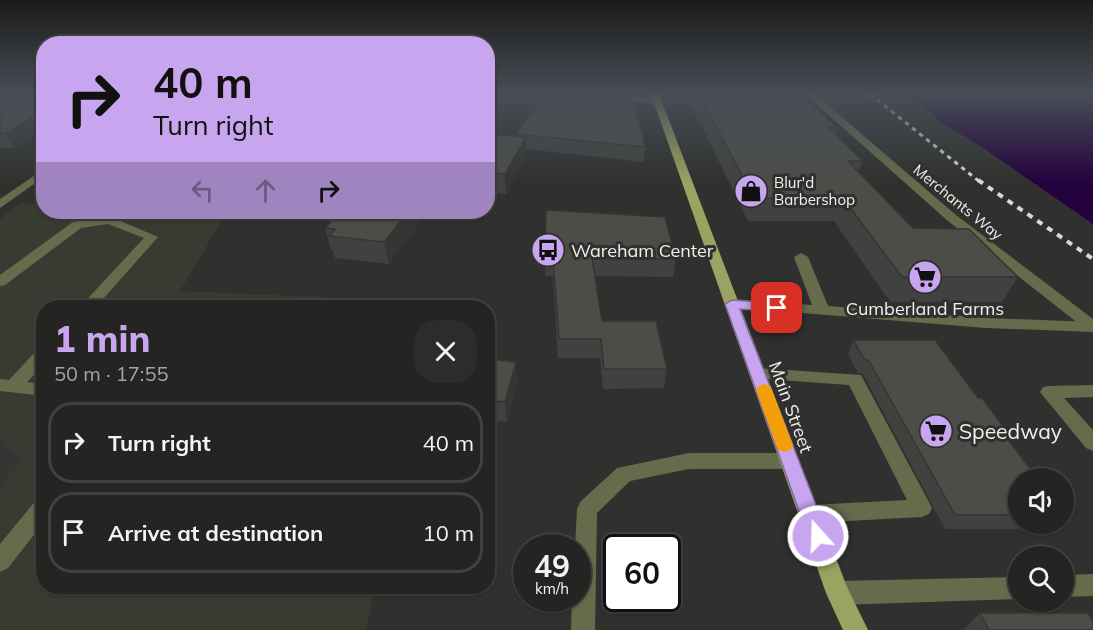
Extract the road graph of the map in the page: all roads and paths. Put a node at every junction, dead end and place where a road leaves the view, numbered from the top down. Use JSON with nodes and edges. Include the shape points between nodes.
{"nodes":[{"id":1,"x":665,"y":123,"type":"edge"},
{"id":2,"x":843,"y":123,"type":"edge"},
{"id":3,"x":36,"y":177,"type":"edge"},
{"id":4,"x":0,"y":204,"type":"edge"},
{"id":5,"x":801,"y":257,"type":"dead end"},
{"id":6,"x":0,"y":282,"type":"edge"},
{"id":7,"x":93,"y":300,"type":"edge"},
{"id":8,"x":732,"y":304,"type":"junction"},
{"id":9,"x":822,"y":311,"type":"junction"},
{"id":10,"x":1093,"y":327,"type":"edge"},
{"id":11,"x":36,"y":360,"type":"edge"},
{"id":12,"x":758,"y":374,"type":"junction"},
{"id":13,"x":6,"y":386,"type":"edge"},
{"id":14,"x":36,"y":389,"type":"edge"},
{"id":15,"x":1093,"y":391,"type":"edge"},
{"id":16,"x":1093,"y":443,"type":"edge"},
{"id":17,"x":790,"y":461,"type":"junction"},
{"id":18,"x":810,"y":514,"type":"junction"},
{"id":19,"x":36,"y":515,"type":"edge"},
{"id":20,"x":0,"y":561,"type":"edge"},
{"id":21,"x":1093,"y":585,"type":"edge"},
{"id":22,"x":1074,"y":586,"type":"edge"},
{"id":23,"x":1008,"y":588,"type":"edge"},
{"id":24,"x":838,"y":593,"type":"junction"},
{"id":25,"x":583,"y":630,"type":"edge"},
{"id":26,"x":856,"y":630,"type":"edge"}],
"edges":[{"from":1,"to":8,"type":"main road","name":"Main Street"},
{"from":2,"to":10,"type":"street","name":"Merchants Way","via":[[952,218]]},
{"from":3,"to":4,"type":"street"},
{"from":5,"to":9,"type":"street"},
{"from":6,"to":7,"type":"street","via":[[77,225],[109,220],[152,237]]},
{"from":8,"to":9,"type":"street"},
{"from":8,"to":12,"type":"main road","name":"Main Street"},
{"from":9,"to":10,"type":"street"},
{"from":11,"to":13,"type":"street"},
{"from":12,"to":17,"type":"main road","name":"Main Street"},
{"from":12,"to":18,"type":"street","via":[[855,379],[922,508]]},
{"from":13,"to":14,"type":"street"},
{"from":15,"to":16,"type":"street","via":[[1049,392]]},
{"from":17,"to":18,"type":"main road","name":"Main Street"},
{"from":17,"to":25,"type":"street","via":[[689,461],[624,474],[587,509]]},
{"from":18,"to":24,"type":"main road","name":"Main Street"},
{"from":19,"to":20,"type":"street"},
{"from":21,"to":22,"type":"street"},
{"from":23,"to":24,"type":"street"},
{"from":24,"to":26,"type":"main road","name":"Main Street"}]}
